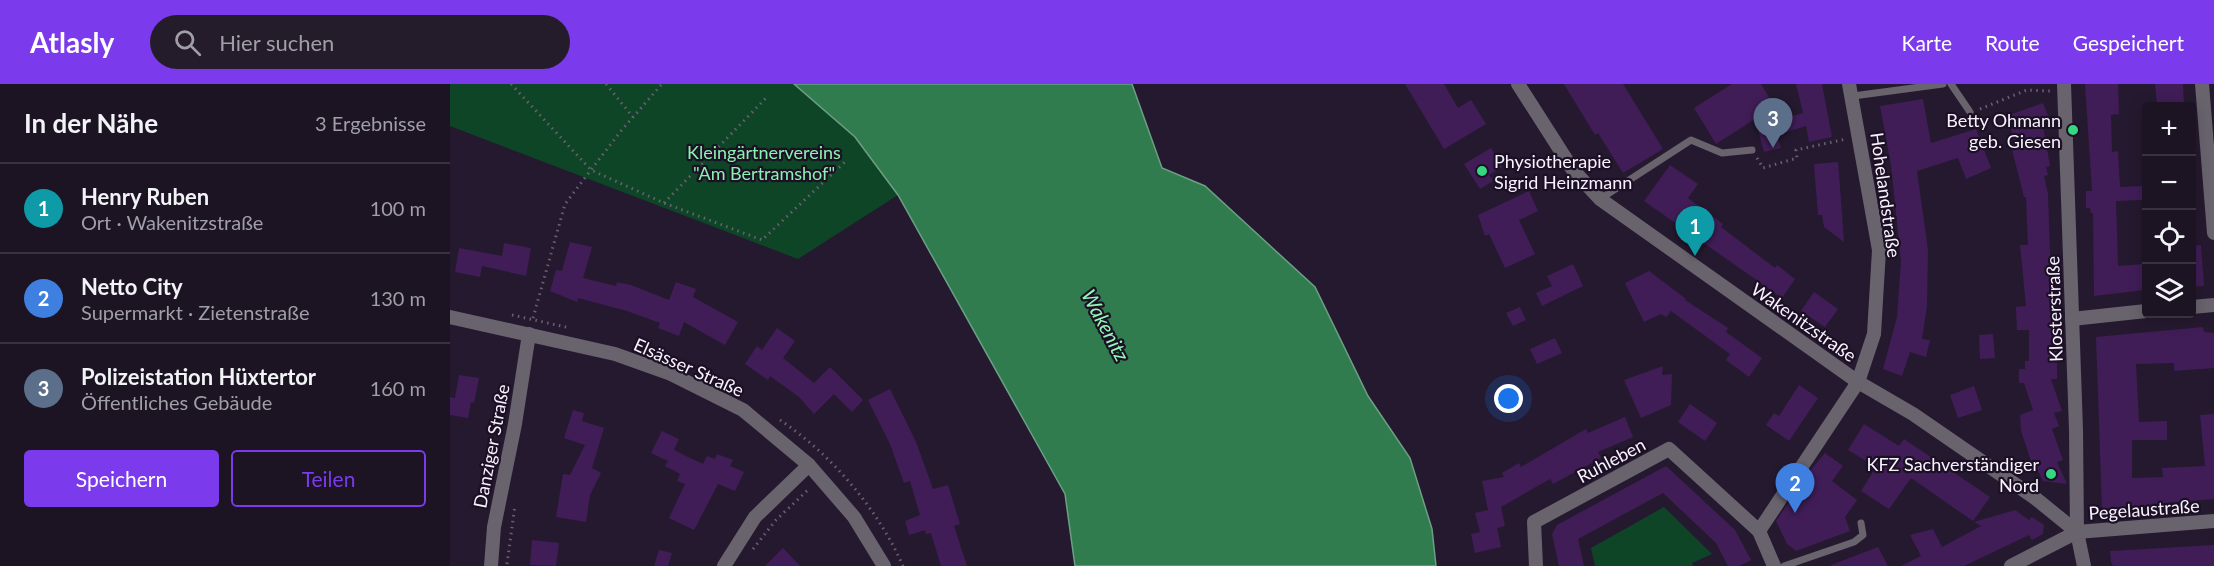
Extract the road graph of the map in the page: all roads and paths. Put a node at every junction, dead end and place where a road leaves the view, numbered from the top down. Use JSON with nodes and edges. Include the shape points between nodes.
{"nodes":[{"id":1,"x":511,"y":84,"type":"edge"},
{"id":2,"x":606,"y":84,"type":"edge"},
{"id":3,"x":662,"y":84,"type":"edge"},
{"id":4,"x":1518,"y":84,"type":"edge"},
{"id":5,"x":1943,"y":84,"type":"edge"},
{"id":6,"x":1951,"y":84,"type":"edge"},
{"id":7,"x":2202,"y":84,"type":"edge"},
{"id":8,"x":2064,"y":87,"type":"edge"},
{"id":9,"x":1851,"y":90,"type":"edge"},
{"id":10,"x":766,"y":98,"type":"dead end"},
{"id":11,"x":1970,"y":112,"type":"joint"},
{"id":12,"x":633,"y":117,"type":"junction"},
{"id":13,"x":2210,"y":125,"type":"edge"},
{"id":14,"x":1860,"y":136,"type":"junction"},
{"id":15,"x":1752,"y":150,"type":"joint"},
{"id":16,"x":847,"y":160,"type":"dead end"},
{"id":17,"x":591,"y":170,"type":"junction"},
{"id":18,"x":1600,"y":199,"type":"junction"},
{"id":19,"x":664,"y":203,"type":"junction"},
{"id":20,"x":2214,"y":233,"type":"edge"},
{"id":21,"x":2214,"y":304,"type":"edge"},
{"id":22,"x":2196,"y":306,"type":"edge"},
{"id":23,"x":2142,"y":311,"type":"edge"},
{"id":24,"x":450,"y":317,"type":"edge"},
{"id":25,"x":533,"y":317,"type":"dead end"},
{"id":26,"x":2072,"y":319,"type":"junction"},
{"id":27,"x":529,"y":334,"type":"junction"},
{"id":28,"x":1858,"y":382,"type":"junction"},
{"id":29,"x":809,"y":465,"type":"junction"},
{"id":30,"x":833,"y":466,"type":"dead end"},
{"id":31,"x":821,"y":478,"type":"junction"},
{"id":32,"x":2214,"y":522,"type":"edge"},
{"id":33,"x":1862,"y":523,"type":"dead end"},
{"id":34,"x":1759,"y":531,"type":"junction"},
{"id":35,"x":2077,"y":532,"type":"junction"},
{"id":36,"x":752,"y":551,"type":"dead end"},
{"id":37,"x":491,"y":566,"type":"edge"},
{"id":38,"x":724,"y":566,"type":"edge"},
{"id":39,"x":884,"y":566,"type":"edge"},
{"id":40,"x":1536,"y":566,"type":"edge"},
{"id":41,"x":1774,"y":566,"type":"edge"},
{"id":42,"x":1784,"y":566,"type":"edge"},
{"id":43,"x":2012,"y":566,"type":"edge"},
{"id":44,"x":2084,"y":566,"type":"edge"}],
"edges":[{"from":1,"to":17,"type":"path"},
{"from":2,"to":12,"type":"path"},
{"from":3,"to":12,"type":"path"},
{"from":4,"to":18,"type":"street","name":"Wakenitzstraße","via":[[1573,170]]},
{"from":5,"to":9,"type":"lane"},
{"from":6,"to":11,"type":"lane"},
{"from":7,"to":13,"type":"street"},
{"from":8,"to":11,"type":"path","via":[[2027,90]]},
{"from":8,"to":26,"type":"street","name":"Klosterstraße"},
{"from":9,"to":14,"type":"street","name":"Hohelandstraße"},
{"from":10,"to":19,"type":"path"},
{"from":12,"to":17,"type":"path"},
{"from":13,"to":20,"type":"street"},
{"from":14,"to":15,"type":"path","via":[[1796,150],[1797,158],[1763,168]]},
{"from":14,"to":28,"type":"street","name":"Hohelandstraße","via":[[1879,249],[1874,334]]},
{"from":15,"to":18,"type":"lane","via":[[1722,153],[1690,140]]},
{"from":16,"to":19,"type":"path","via":[[762,240]]},
{"from":17,"to":19,"type":"path"},
{"from":17,"to":25,"type":"path","via":[[565,204]]},
{"from":18,"to":28,"type":"street","name":"Wakenitzstraße"},
{"from":21,"to":22,"type":"street"},
{"from":23,"to":26,"type":"street"},
{"from":24,"to":27,"type":"street","name":"Elsässer Straße"},
{"from":26,"to":35,"type":"street","name":"Klosterstraße"},
{"from":27,"to":29,"type":"street","name":"Elsässer Straße","via":[[615,354],[671,375],[743,410]]},
{"from":27,"to":37,"type":"street","name":"Danziger Straße","via":[[494,527]]},
{"from":28,"to":34,"type":"street","name":"Hohelandstraße"},
{"from":28,"to":35,"type":"street","name":"Wakenitzstraße","via":[[1913,414],[2035,498]]},
{"from":29,"to":31,"type":"street","name":"Elsässer Straße"},
{"from":29,"to":38,"type":"street","via":[[755,517]]},
{"from":30,"to":31,"type":"path"},
{"from":31,"to":36,"type":"path","via":[[776,520]]},
{"from":31,"to":39,"type":"street","name":"Elsässer Straße","via":[[854,517]]},
{"from":32,"to":35,"type":"street","name":"Pegelaustraße"},
{"from":33,"to":42,"type":"lane","via":[[1863,535],[1854,542]]},
{"from":34,"to":40,"type":"street","name":"Ruhleben","via":[[1669,449],[1534,522]]},
{"from":34,"to":41,"type":"street"},
{"from":35,"to":43,"type":"street"},
{"from":35,"to":44,"type":"street"}]}
